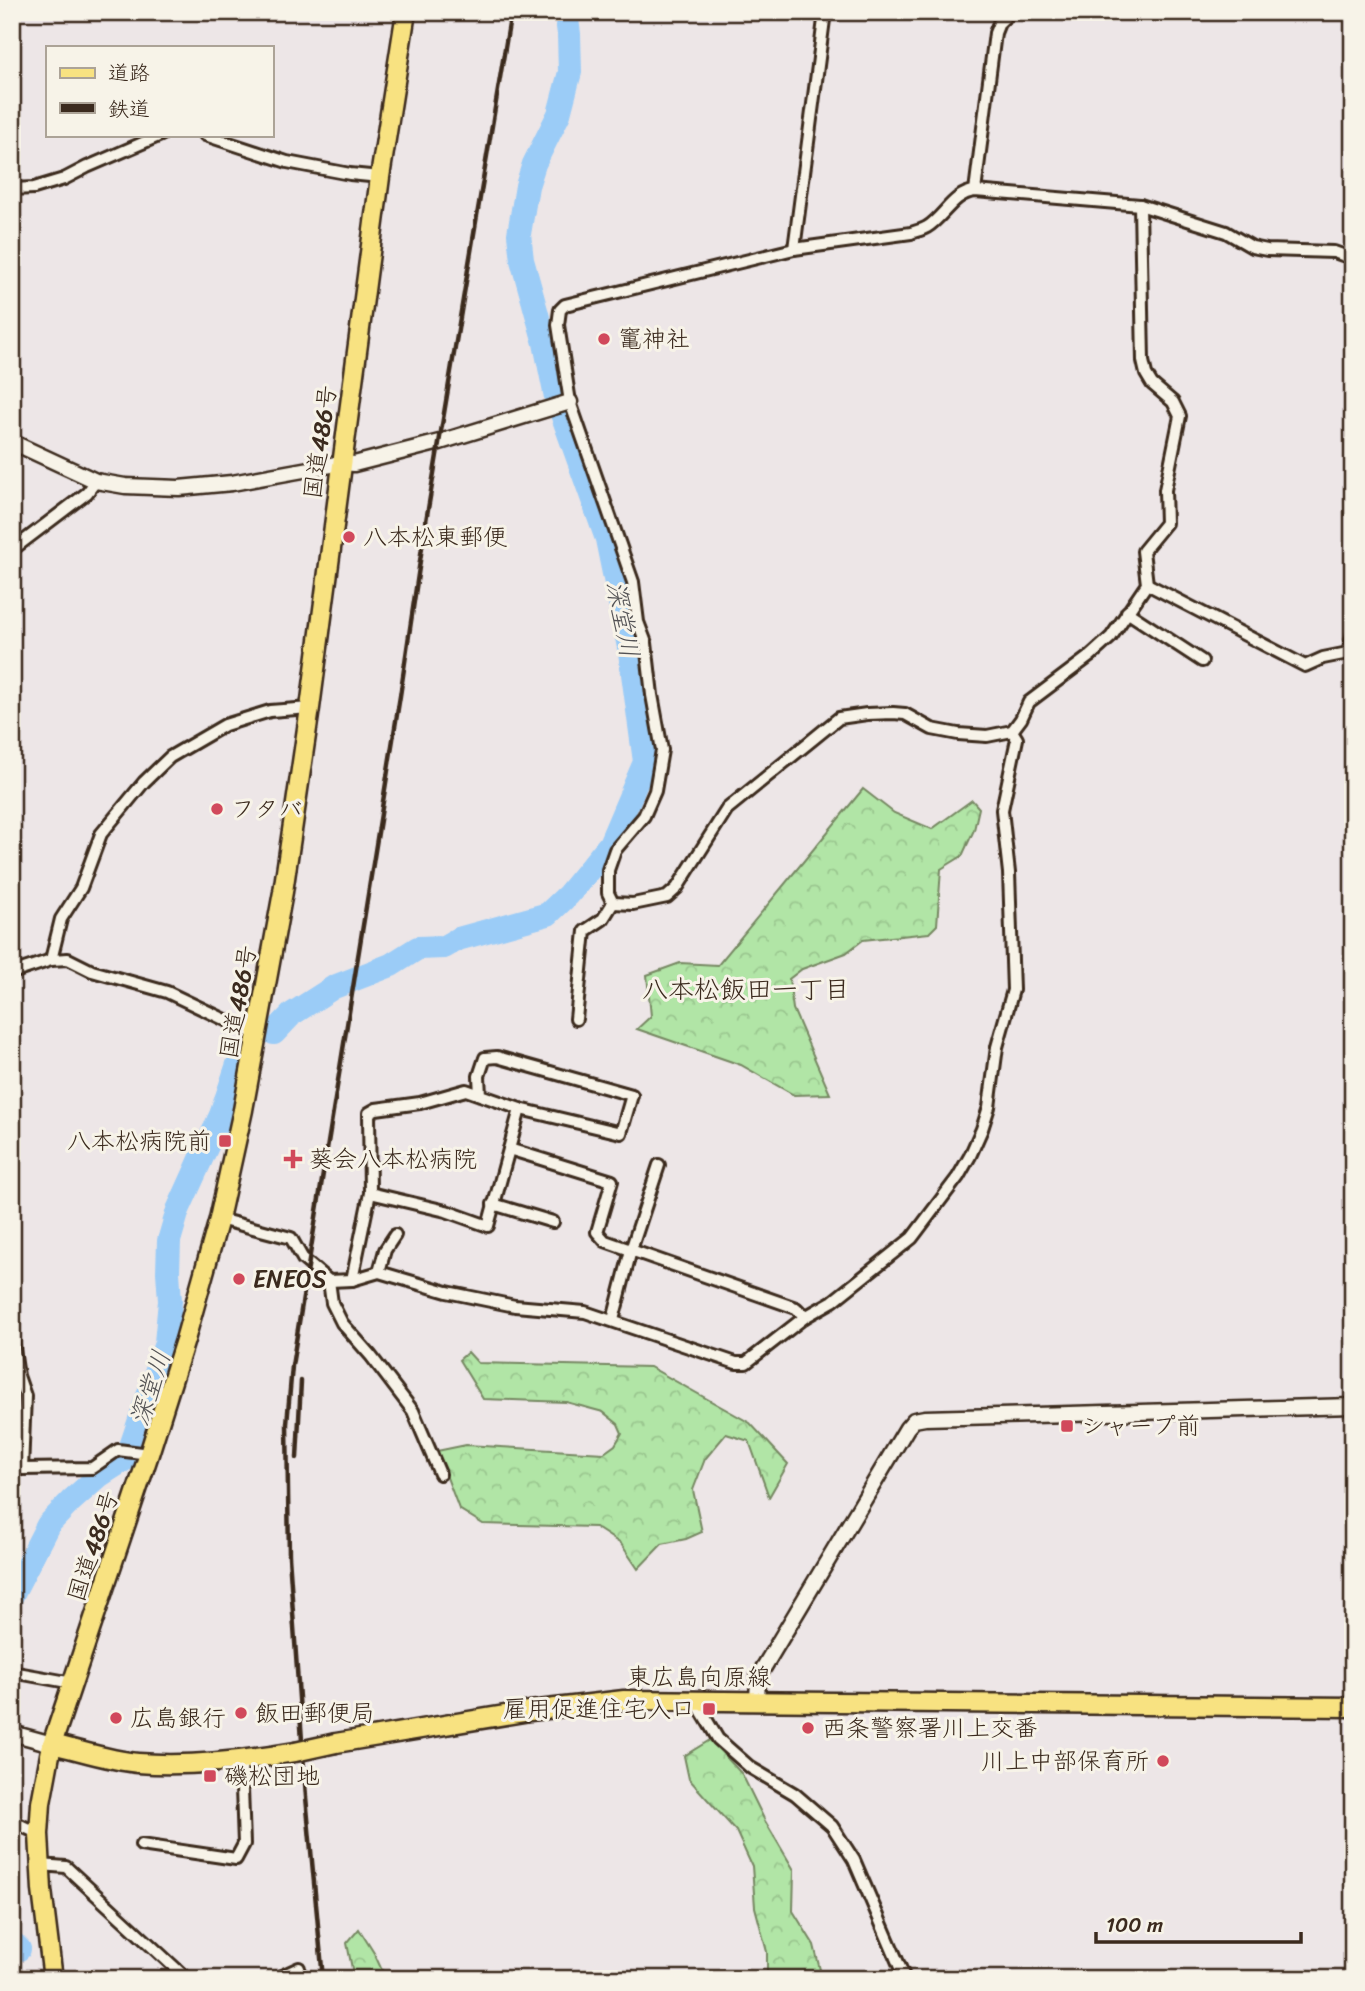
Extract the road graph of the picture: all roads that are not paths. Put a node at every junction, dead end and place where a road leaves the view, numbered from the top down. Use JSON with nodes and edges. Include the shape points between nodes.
{"nodes":[{"id":1,"x":406,"y":12,"type":"edge"},
{"id":2,"x":825,"y":12,"type":"edge"},
{"id":3,"x":1010,"y":12,"type":"edge"},
{"id":4,"x":159,"y":136,"type":"edge"},
{"id":5,"x":208,"y":136,"type":"edge"},
{"id":6,"x":380,"y":177,"type":"junction"},
{"id":7,"x":12,"y":190,"type":"edge"},
{"id":8,"x":975,"y":191,"type":"junction"},
{"id":9,"x":1140,"y":205,"type":"junction"},
{"id":10,"x":794,"y":249,"type":"junction"},
{"id":11,"x":1353,"y":261,"type":"edge"},
{"id":12,"x":564,"y":404,"type":"junction"},
{"id":13,"x":12,"y":442,"type":"edge"},
{"id":14,"x":342,"y":463,"type":"junction"},
{"id":15,"x":96,"y":481,"type":"junction"},
{"id":16,"x":12,"y":550,"type":"edge"},
{"id":17,"x":1147,"y":584,"type":"junction"},
{"id":18,"x":1127,"y":612,"type":"junction"},
{"id":19,"x":1353,"y":634,"type":"edge"},
{"id":20,"x":1202,"y":661,"type":"dead end"},
{"id":21,"x":310,"y":708,"type":"junction"},
{"id":22,"x":1012,"y":731,"type":"junction"},
{"id":23,"x":613,"y":903,"type":"junction"},
{"id":24,"x":51,"y":960,"type":"junction"},
{"id":25,"x":12,"y":973,"type":"edge"},
{"id":26,"x":576,"y":1018,"type":"dead end"},
{"id":27,"x":257,"y":1035,"type":"junction"},
{"id":28,"x":480,"y":1095,"type":"junction"},
{"id":29,"x":520,"y":1109,"type":"junction"},
{"id":30,"x":509,"y":1149,"type":"junction"},
{"id":31,"x":659,"y":1165,"type":"dead end"},
{"id":32,"x":370,"y":1193,"type":"junction"},
{"id":33,"x":494,"y":1204,"type":"junction"},
{"id":34,"x":219,"y":1219,"type":"junction"},
{"id":35,"x":553,"y":1222,"type":"dead end"},
{"id":36,"x":395,"y":1235,"type":"dead end"},
{"id":37,"x":631,"y":1250,"type":"junction"},
{"id":38,"x":379,"y":1272,"type":"junction"},
{"id":39,"x":352,"y":1280,"type":"junction"},
{"id":40,"x":329,"y":1281,"type":"junction"},
{"id":41,"x":805,"y":1317,"type":"junction"},
{"id":42,"x":613,"y":1320,"type":"junction"},
{"id":43,"x":12,"y":1337,"type":"edge"},
{"id":44,"x":1353,"y":1406,"type":"edge"},
{"id":45,"x":143,"y":1453,"type":"junction"},
{"id":46,"x":440,"y":1474,"type":"dead end"},
{"id":47,"x":12,"y":1672,"type":"edge"},
{"id":48,"x":73,"y":1683,"type":"junction"},
{"id":49,"x":696,"y":1702,"type":"junction"},
{"id":50,"x":757,"y":1702,"type":"junction"},
{"id":51,"x":1353,"y":1707,"type":"edge"},
{"id":52,"x":12,"y":1733,"type":"edge"},
{"id":53,"x":52,"y":1744,"type":"junction"},
{"id":54,"x":241,"y":1761,"type":"junction"},
{"id":55,"x":12,"y":1821,"type":"edge"},
{"id":56,"x":39,"y":1834,"type":"junction"},
{"id":57,"x":141,"y":1845,"type":"dead end"},
{"id":58,"x":40,"y":1865,"type":"junction"},
{"id":59,"x":299,"y":1968,"type":"dead end"},
{"id":60,"x":53,"y":1979,"type":"edge"},
{"id":61,"x":187,"y":1979,"type":"edge"},
{"id":62,"x":275,"y":1979,"type":"edge"},
{"id":63,"x":905,"y":1979,"type":"edge"}],
"edges":[{"from":1,"to":6,"type":"main road","name":"国道486号"},
{"from":2,"to":10,"type":"street"},
{"from":3,"to":8,"type":"street","via":[[995,33]]},
{"from":4,"to":7,"type":"street","via":[[64,179]]},
{"from":5,"to":6,"type":"street","via":[[287,162]]},
{"from":6,"to":14,"type":"main road","name":"国道486号"},
{"from":8,"to":9,"type":"street"},
{"from":8,"to":10,"type":"street","via":[[953,202],[928,227],[911,233]]},
{"from":9,"to":11,"type":"street","via":[[1226,232],[1252,247],[1334,252]]},
{"from":9,"to":17,"type":"street","via":[[1143,361],[1152,384],[1173,402],[1180,416],[1165,490],[1166,523],[1143,551]]},
{"from":10,"to":12,"type":"street","via":[[565,305],[558,326]]},
{"from":12,"to":14,"type":"street","via":[[440,442]]},
{"from":12,"to":23,"type":"street","via":[[633,582],[662,750],[655,792],[644,816],[615,850],[608,870]]},
{"from":13,"to":15,"type":"street"},
{"from":14,"to":15,"type":"street","via":[[179,488]]},
{"from":14,"to":21,"type":"main road","name":"国道486号"},
{"from":15,"to":16,"type":"street","via":[[87,493]]},
{"from":17,"to":18,"type":"street"},
{"from":17,"to":19,"type":"street","via":[[1305,666],[1348,653]]},
{"from":18,"to":20,"type":"street"},
{"from":18,"to":22,"type":"street","via":[[1111,637],[1029,702]]},
{"from":21,"to":24,"type":"street","via":[[270,711],[225,725],[170,757],[101,834],[80,888],[61,919]]},
{"from":21,"to":27,"type":"main road","name":"国道486号"},
{"from":22,"to":23,"type":"street","via":[[987,736],[958,734],[893,713],[839,718],[727,809],[667,897]]},
{"from":22,"to":41,"type":"street","via":[[1017,739],[1002,810],[1013,990],[982,1129],[958,1177],[912,1238]]},
{"from":23,"to":26,"type":"street","via":[[603,919],[585,930]]},
{"from":24,"to":25,"type":"street"},
{"from":24,"to":27,"type":"street","via":[[68,959],[92,971],[167,992]]},
{"from":27,"to":34,"type":"main road","name":"国道486号"},
{"from":28,"to":29,"type":"street"},
{"from":28,"to":29,"type":"street","via":[[479,1076],[485,1058],[497,1057],[632,1095],[621,1133]]},
{"from":28,"to":32,"type":"street","via":[[466,1090],[369,1113]]},
{"from":29,"to":30,"type":"street"},
{"from":30,"to":33,"type":"street"},
{"from":30,"to":37,"type":"street","via":[[612,1181],[597,1231],[605,1241]]},
{"from":31,"to":37,"type":"street"},
{"from":32,"to":33,"type":"street","via":[[488,1226]]},
{"from":32,"to":39,"type":"street"},
{"from":33,"to":35,"type":"street"},
{"from":34,"to":40,"type":"street","via":[[291,1238],[303,1259]]},
{"from":34,"to":45,"type":"main road","name":"国道486号","via":[[185,1340]]},
{"from":36,"to":38,"type":"street"},
{"from":37,"to":41,"type":"street","via":[[796,1308]]},
{"from":37,"to":42,"type":"street"},
{"from":38,"to":39,"type":"street"},
{"from":38,"to":42,"type":"street","via":[[515,1306],[585,1312]]},
{"from":39,"to":40,"type":"street"},
{"from":40,"to":46,"type":"street","via":[[332,1303],[342,1323],[413,1411]]},
{"from":41,"to":42,"type":"street","via":[[746,1363]]},
{"from":43,"to":45,"type":"street","via":[[25,1396],[22,1469],[92,1468],[118,1450]]},
{"from":44,"to":50,"type":"street","via":[[914,1420],[758,1677]]},
{"from":45,"to":48,"type":"main road","name":"国道486号"},
{"from":47,"to":48,"type":"street"},
{"from":48,"to":53,"type":"main road","name":"国道486号"},
{"from":49,"to":50,"type":"main road","name":"東広島向原線"},
{"from":49,"to":54,"type":"main road","name":"東広島向原線","bridge":true,"via":[[624,1700],[543,1709]]},
{"from":49,"to":63,"type":"street","via":[[718,1739],[751,1768],[796,1794],[832,1826],[855,1860]]},
{"from":50,"to":51,"type":"main road","name":"東広島向原線"},
{"from":52,"to":53,"type":"street"},
{"from":53,"to":54,"type":"main road","name":"東広島向原線","via":[[135,1763]]},
{"from":53,"to":56,"type":"main road","name":"国道486号"},
{"from":54,"to":57,"type":"street","via":[[244,1844],[236,1859]]},
{"from":55,"to":56,"type":"street"},
{"from":56,"to":58,"type":"main road","name":"国道486号"},
{"from":58,"to":60,"type":"main road","name":"国道486号"},
{"from":58,"to":61,"type":"street","via":[[65,1867]]},
{"from":59,"to":62,"type":"street"}]}
